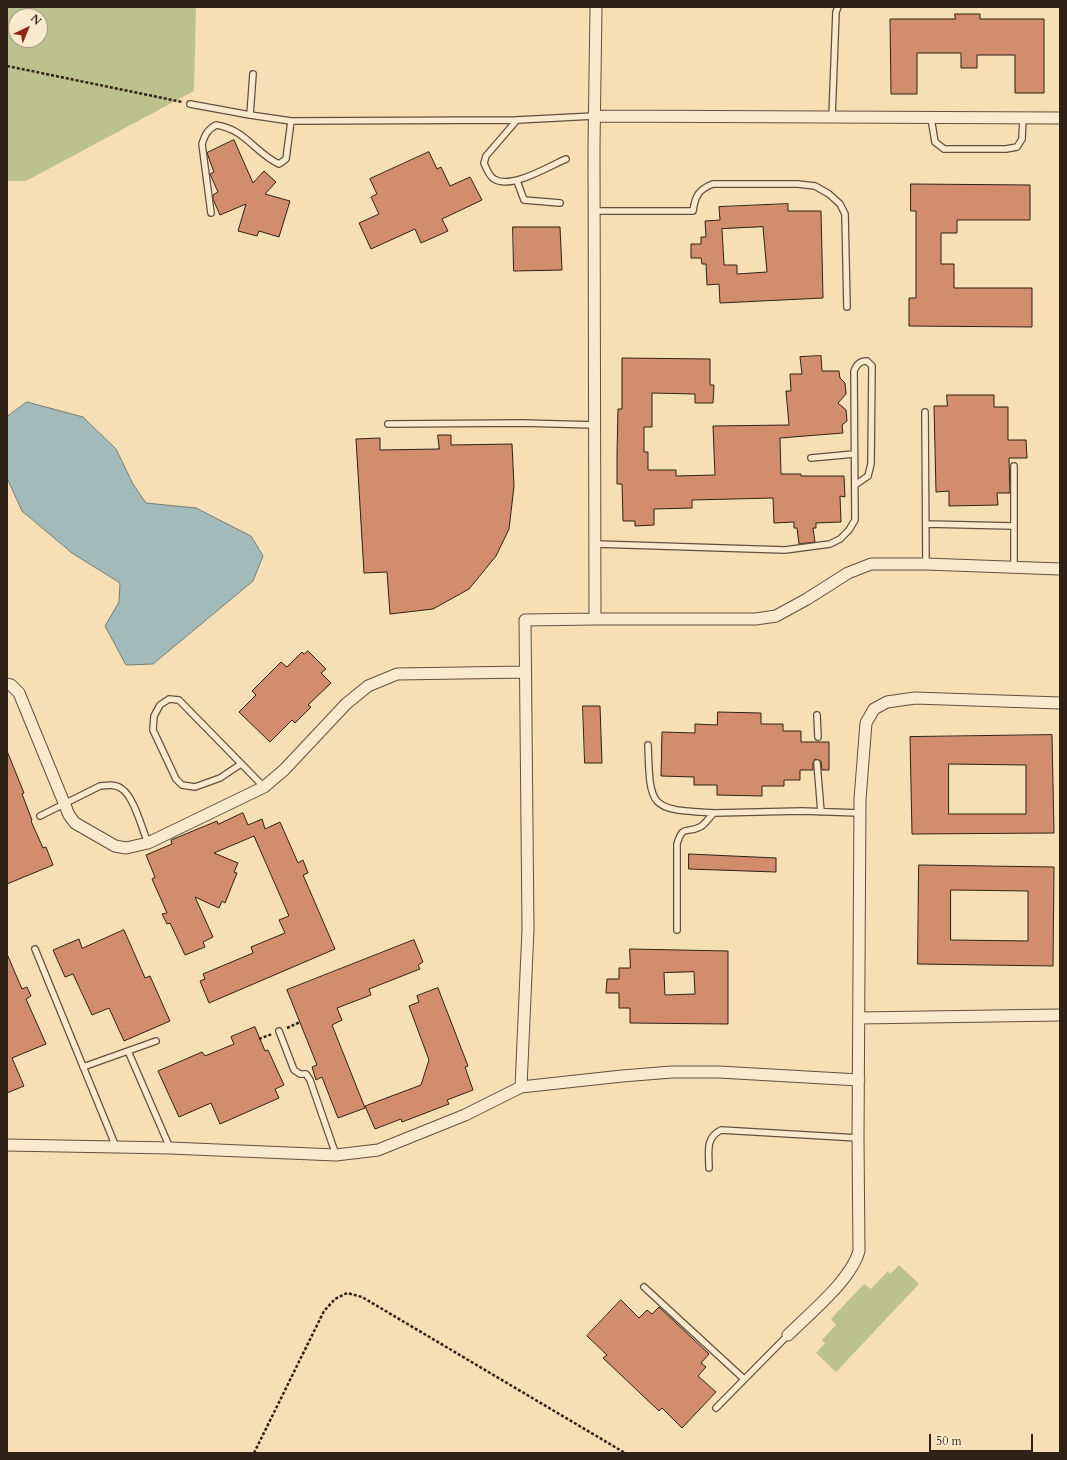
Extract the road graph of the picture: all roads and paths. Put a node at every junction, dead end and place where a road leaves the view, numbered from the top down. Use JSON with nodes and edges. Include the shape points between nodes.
{"nodes":[{"id":1,"x":596,"y":7,"type":"edge"},
{"id":2,"x":838,"y":7,"type":"edge"},
{"id":3,"x":7,"y":66,"type":"edge"},
{"id":4,"x":253,"y":74,"type":"dead end"},
{"id":5,"x":190,"y":104,"type":"joint"},
{"id":6,"x":250,"y":116,"type":"junction"},
{"id":7,"x":594,"y":116,"type":"junction"},
{"id":8,"x":832,"y":117,"type":"junction"},
{"id":9,"x":931,"y":118,"type":"junction"},
{"id":10,"x":1023,"y":118,"type":"junction"},
{"id":11,"x":1060,"y":118,"type":"edge"},
{"id":12,"x":518,"y":120,"type":"junction"},
{"id":13,"x":291,"y":121,"type":"junction"},
{"id":14,"x":566,"y":159,"type":"dead end"},
{"id":15,"x":518,"y":181,"type":"junction"},
{"id":16,"x":560,"y":203,"type":"dead end"},
{"id":17,"x":595,"y":210,"type":"junction"},
{"id":18,"x":211,"y":213,"type":"dead end"},
{"id":19,"x":847,"y":307,"type":"dead end"},
{"id":20,"x":925,"y":412,"type":"dead end"},
{"id":21,"x":388,"y":424,"type":"dead end"},
{"id":22,"x":595,"y":425,"type":"junction"},
{"id":23,"x":854,"y":454,"type":"junction"},
{"id":24,"x":811,"y":458,"type":"dead end"},
{"id":25,"x":1014,"y":466,"type":"dead end"},
{"id":26,"x":855,"y":485,"type":"junction"},
{"id":27,"x":927,"y":524,"type":"junction"},
{"id":28,"x":1013,"y":526,"type":"junction"},
{"id":29,"x":596,"y":544,"type":"junction"},
{"id":30,"x":926,"y":564,"type":"junction"},
{"id":31,"x":1014,"y":567,"type":"junction"},
{"id":32,"x":1060,"y":569,"type":"edge"},
{"id":33,"x":595,"y":619,"type":"junction"},
{"id":34,"x":524,"y":672,"type":"junction"},
{"id":35,"x":7,"y":684,"type":"edge"},
{"id":36,"x":1060,"y":703,"type":"edge"},
{"id":37,"x":817,"y":715,"type":"dead end"},
{"id":38,"x":818,"y":737,"type":"dead end"},
{"id":39,"x":648,"y":745,"type":"dead end"},
{"id":40,"x":817,"y":763,"type":"dead end"},
{"id":41,"x":241,"y":764,"type":"junction"},
{"id":42,"x":264,"y":787,"type":"junction"},
{"id":43,"x":64,"y":804,"type":"junction"},
{"id":44,"x":821,"y":812,"type":"junction"},
{"id":45,"x":714,"y":813,"type":"junction"},
{"id":46,"x":860,"y":813,"type":"junction"},
{"id":47,"x":40,"y":816,"type":"dead end"},
{"id":48,"x":148,"y":843,"type":"junction"},
{"id":49,"x":677,"y":930,"type":"dead end"},
{"id":50,"x":35,"y":949,"type":"dead end"},
{"id":51,"x":1060,"y":1015,"type":"edge"},
{"id":52,"x":859,"y":1018,"type":"junction"},
{"id":53,"x":278,"y":1031,"type":"dead end"},
{"id":54,"x":156,"y":1041,"type":"dead end"},
{"id":55,"x":128,"y":1051,"type":"junction"},
{"id":56,"x":83,"y":1067,"type":"junction"},
{"id":57,"x":859,"y":1080,"type":"junction"},
{"id":58,"x":521,"y":1087,"type":"junction"},
{"id":59,"x":858,"y":1138,"type":"junction"},
{"id":60,"x":7,"y":1145,"type":"edge"},
{"id":61,"x":116,"y":1148,"type":"junction"},
{"id":62,"x":170,"y":1148,"type":"junction"},
{"id":63,"x":336,"y":1155,"type":"junction"},
{"id":64,"x":709,"y":1168,"type":"dead end"},
{"id":65,"x":644,"y":1287,"type":"dead end"},
{"id":66,"x":788,"y":1335,"type":"joint"},
{"id":67,"x":744,"y":1378,"type":"junction"},
{"id":68,"x":716,"y":1408,"type":"dead end"},
{"id":69,"x":254,"y":1453,"type":"edge"},
{"id":70,"x":625,"y":1453,"type":"edge"}],
"edges":[{"from":1,"to":7,"type":"street"},
{"from":2,"to":8,"type":"lane"},
{"from":3,"to":5,"type":"path"},
{"from":4,"to":6,"type":"lane"},
{"from":5,"to":6,"type":"lane"},
{"from":6,"to":13,"type":"lane"},
{"from":7,"to":8,"type":"street"},
{"from":7,"to":12,"type":"lane"},
{"from":7,"to":17,"type":"street"},
{"from":8,"to":9,"type":"street"},
{"from":9,"to":10,"type":"street"},
{"from":9,"to":10,"type":"lane","via":[[935,142],[944,150],[1017,147],[1022,139]]},
{"from":10,"to":11,"type":"street"},
{"from":12,"to":13,"type":"lane"},
{"from":12,"to":15,"type":"lane","via":[[486,156],[484,163],[492,178],[500,182]]},
{"from":13,"to":18,"type":"lane","via":[[286,159],[279,164],[234,130],[216,125],[210,129],[202,144]]},
{"from":14,"to":15,"type":"lane"},
{"from":15,"to":16,"type":"lane","via":[[524,200]]},
{"from":17,"to":19,"type":"lane","via":[[693,211],[697,194],[713,184],[814,186],[829,194],[840,204],[845,214]]},
{"from":17,"to":22,"type":"street"},
{"from":20,"to":27,"type":"lane"},
{"from":21,"to":22,"type":"lane","via":[[522,422]]},
{"from":22,"to":29,"type":"street"},
{"from":23,"to":24,"type":"lane"},
{"from":23,"to":26,"type":"lane"},
{"from":23,"to":26,"type":"lane","via":[[854,372],[856,365],[868,361],[872,366],[871,464],[868,476]]},
{"from":25,"to":28,"type":"lane"},
{"from":26,"to":29,"type":"lane","via":[[855,520],[840,539],[830,544],[785,550]]},
{"from":27,"to":28,"type":"lane"},
{"from":27,"to":30,"type":"lane"},
{"from":28,"to":31,"type":"lane"},
{"from":29,"to":33,"type":"street"},
{"from":30,"to":31,"type":"street"},
{"from":30,"to":33,"type":"street","via":[[872,564],[848,573],[776,616],[756,619]]},
{"from":31,"to":32,"type":"street"},
{"from":33,"to":34,"type":"street","via":[[524,620]]},
{"from":34,"to":42,"type":"street","via":[[398,674],[368,686],[346,704],[284,770]]},
{"from":34,"to":58,"type":"street","via":[[528,929]]},
{"from":35,"to":43,"type":"street","via":[[12,685],[19,693]]},
{"from":36,"to":46,"type":"street","via":[[915,698],[887,702],[874,709],[866,723]]},
{"from":37,"to":38,"type":"lane"},
{"from":39,"to":45,"type":"lane","via":[[649,782],[655,800],[668,809]]},
{"from":40,"to":44,"type":"lane"},
{"from":41,"to":41,"type":"lane","via":[[179,700],[169,699],[160,705],[154,716],[153,730],[170,771],[182,785],[195,787],[220,778]]},
{"from":41,"to":42,"type":"lane"},
{"from":42,"to":48,"type":"street"},
{"from":43,"to":47,"type":"lane"},
{"from":43,"to":48,"type":"street","via":[[75,823],[115,846],[126,848]]},
{"from":43,"to":48,"type":"lane","via":[[100,786],[111,785],[122,789],[130,798]]},
{"from":44,"to":45,"type":"lane"},
{"from":44,"to":46,"type":"lane"},
{"from":45,"to":49,"type":"lane","via":[[701,827],[681,833],[676,844]]},
{"from":46,"to":52,"type":"street"},
{"from":50,"to":56,"type":"lane"},
{"from":51,"to":52,"type":"street"},
{"from":52,"to":57,"type":"street"},
{"from":53,"to":63,"type":"lane","via":[[294,1070],[306,1074],[310,1080]]},
{"from":54,"to":55,"type":"lane"},
{"from":55,"to":56,"type":"lane"},
{"from":55,"to":62,"type":"lane"},
{"from":56,"to":61,"type":"lane"},
{"from":57,"to":58,"type":"street","via":[[719,1072],[672,1072]]},
{"from":57,"to":59,"type":"street"},
{"from":58,"to":63,"type":"street","via":[[466,1115],[378,1150]]},
{"from":59,"to":64,"type":"lane","via":[[721,1130],[710,1139]]},
{"from":59,"to":66,"type":"street","via":[[859,1251],[856,1263]]},
{"from":60,"to":61,"type":"street"},
{"from":61,"to":62,"type":"street"},
{"from":62,"to":63,"type":"street"},
{"from":65,"to":67,"type":"lane"},
{"from":66,"to":67,"type":"lane"},
{"from":67,"to":68,"type":"lane"},
{"from":69,"to":70,"type":"path","via":[[324,1311],[335,1299],[347,1293],[362,1297]]}]}
